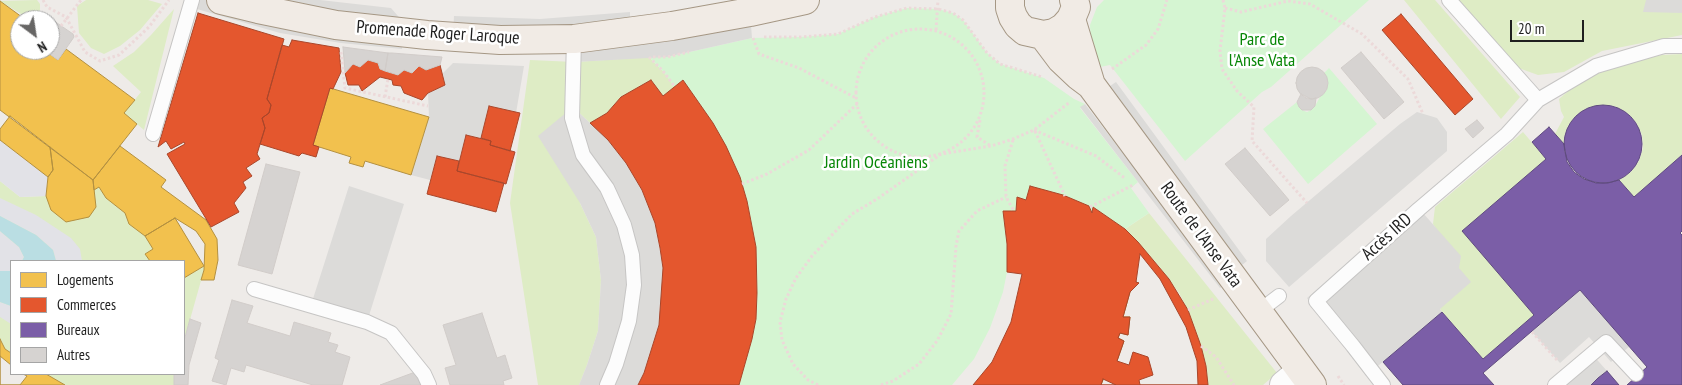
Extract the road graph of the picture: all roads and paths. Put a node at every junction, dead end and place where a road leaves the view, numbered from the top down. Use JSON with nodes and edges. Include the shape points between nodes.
{"nodes":[{"id":1,"x":43,"y":0,"type":"edge"},
{"id":2,"x":81,"y":0,"type":"edge"},
{"id":3,"x":169,"y":0,"type":"edge"},
{"id":4,"x":192,"y":0,"type":"edge"},
{"id":5,"x":221,"y":0,"type":"edge"},
{"id":6,"x":804,"y":0,"type":"edge"},
{"id":7,"x":938,"y":0,"type":"edge"},
{"id":8,"x":1167,"y":0,"type":"edge"},
{"id":9,"x":1223,"y":0,"type":"edge"},
{"id":10,"x":1449,"y":0,"type":"edge"},
{"id":11,"x":1005,"y":3,"type":"edge"},
{"id":12,"x":1077,"y":6,"type":"edge"},
{"id":13,"x":1225,"y":8,"type":"junction"},
{"id":14,"x":938,"y":9,"type":"junction"},
{"id":15,"x":66,"y":18,"type":"junction"},
{"id":16,"x":61,"y":26,"type":"dead end"},
{"id":17,"x":936,"y":30,"type":"junction"},
{"id":18,"x":1043,"y":35,"type":"junction"},
{"id":19,"x":574,"y":39,"type":"junction"},
{"id":20,"x":340,"y":43,"type":"dead end"},
{"id":21,"x":1682,"y":46,"type":"edge"},
{"id":22,"x":649,"y":57,"type":"dead end"},
{"id":23,"x":1044,"y":78,"type":"dead end"},
{"id":24,"x":388,"y":79,"type":"dead end"},
{"id":25,"x":1092,"y":85,"type":"junction"},
{"id":26,"x":675,"y":87,"type":"dead end"},
{"id":27,"x":384,"y":97,"type":"junction"},
{"id":28,"x":856,"y":98,"type":"junction"},
{"id":29,"x":1538,"y":100,"type":"junction"},
{"id":30,"x":857,"y":104,"type":"junction"},
{"id":31,"x":428,"y":106,"type":"dead end"},
{"id":32,"x":1423,"y":114,"type":"dead end"},
{"id":33,"x":980,"y":116,"type":"junction"},
{"id":34,"x":1034,"y":130,"type":"junction"},
{"id":35,"x":152,"y":134,"type":"dead end"},
{"id":36,"x":1013,"y":139,"type":"junction"},
{"id":37,"x":991,"y":146,"type":"junction"},
{"id":38,"x":941,"y":154,"type":"junction"},
{"id":39,"x":742,"y":184,"type":"dead end"},
{"id":40,"x":1006,"y":196,"type":"junction"},
{"id":41,"x":1065,"y":196,"type":"dead end"},
{"id":42,"x":1306,"y":203,"type":"dead end"},
{"id":43,"x":1090,"y":207,"type":"dead end"},
{"id":44,"x":1014,"y":211,"type":"dead end"},
{"id":45,"x":254,"y":289,"type":"dead end"},
{"id":46,"x":1220,"y":296,"type":"dead end"},
{"id":47,"x":1279,"y":296,"type":"dead end"},
{"id":48,"x":1188,"y":310,"type":"dead end"},
{"id":49,"x":1258,"y":312,"type":"junction"},
{"id":50,"x":1201,"y":346,"type":"dead end"},
{"id":51,"x":1636,"y":374,"type":"dead end"},
{"id":52,"x":1299,"y":380,"type":"edge"},
{"id":53,"x":429,"y":385,"type":"edge"},
{"id":54,"x":607,"y":385,"type":"edge"},
{"id":55,"x":818,"y":385,"type":"edge"},
{"id":56,"x":881,"y":385,"type":"edge"},
{"id":57,"x":1234,"y":385,"type":"edge"},
{"id":58,"x":1383,"y":385,"type":"edge"},
{"id":59,"x":1555,"y":385,"type":"edge"}],
"edges":[{"from":1,"to":15,"type":"path","via":[[47,7]]},
{"from":2,"to":15,"type":"path"},
{"from":3,"to":15,"type":"path","via":[[149,27],[119,55],[100,61],[85,52]]},
{"from":4,"to":35,"type":"lane"},
{"from":5,"to":19,"type":"main road","name":"Promenade Roger Laroque","via":[[336,25],[480,39]]},
{"from":6,"to":19,"type":"main road","name":"Promenade Roger Laroque","via":[[672,26]]},
{"from":7,"to":14,"type":"path"},
{"from":8,"to":25,"type":"path","via":[[1158,29],[1146,45]]},
{"from":9,"to":13,"type":"path"},
{"from":10,"to":29,"type":"lane"},
{"from":11,"to":18,"type":"main road","via":[[1025,31]]},
{"from":12,"to":18,"type":"main road","via":[[1059,30]]},
{"from":12,"to":25,"type":"main road","name":"Route de l'Anse Vata"},
{"from":13,"to":32,"type":"path","via":[[1241,12],[1288,1],[1310,4],[1362,34],[1408,79]]},
{"from":13,"to":42,"type":"path","via":[[1220,51],[1222,69],[1237,91],[1254,106],[1252,141]]},
{"from":14,"to":17,"type":"path"},
{"from":14,"to":23,"type":"path","via":[[953,13],[962,20],[987,53],[1000,64]]},
{"from":14,"to":28,"type":"path","via":[[907,8],[875,17],[838,34],[752,38],[759,54],[799,68]]},
{"from":15,"to":16,"type":"path"},
{"from":17,"to":28,"type":"path","via":[[918,28],[882,40],[860,70]]},
{"from":17,"to":33,"type":"path","via":[[956,39],[972,54],[979,67],[985,95]]},
{"from":18,"to":25,"type":"main road","name":"Route de l'Anse Vata","via":[[1061,59]]},
{"from":19,"to":54,"type":"lane","via":[[572,118],[583,154],[606,188],[624,225],[632,255],[634,285],[629,321]]},
{"from":20,"to":27,"type":"path","via":[[345,88]]},
{"from":21,"to":29,"type":"lane","name":"Accès IRD","via":[[1664,46],[1596,66]]},
{"from":22,"to":26,"type":"path"},
{"from":24,"to":27,"type":"path"},
{"from":25,"to":34,"type":"path"},
{"from":25,"to":49,"type":"main road","name":"Route de l'Anse Vata"},
{"from":27,"to":31,"type":"path"},
{"from":28,"to":30,"type":"path"},
{"from":29,"to":58,"type":"lane","name":"Accès IRD","via":[[1508,134],[1316,301]]},
{"from":30,"to":38,"type":"path","via":[[864,125],[878,142],[897,153],[919,157]]},
{"from":30,"to":39,"type":"path","via":[[810,150]]},
{"from":33,"to":37,"type":"path","via":[[977,137]]},
{"from":33,"to":38,"type":"path","via":[[971,132]]},
{"from":34,"to":36,"type":"path"},
{"from":34,"to":41,"type":"path"},
{"from":34,"to":43,"type":"path","via":[[1096,156],[1134,185]]},
{"from":36,"to":37,"type":"path"},
{"from":36,"to":40,"type":"path","via":[[1005,166]]},
{"from":37,"to":38,"type":"path"},
{"from":38,"to":55,"type":"path","via":[[852,214],[796,278],[780,322],[782,340],[793,364],[808,380]]},
{"from":40,"to":44,"type":"path"},
{"from":40,"to":56,"type":"path","via":[[977,211],[959,230],[951,314],[938,341],[919,364]]},
{"from":45,"to":53,"type":"lane","via":[[367,322],[391,333]]},
{"from":46,"to":48,"type":"path"},
{"from":47,"to":49,"type":"lane"},
{"from":49,"to":52,"type":"main road","name":"Route de l'Anse Vata"},
{"from":50,"to":57,"type":"path","via":[[1216,357]]},
{"from":51,"to":59,"type":"lane","via":[[1606,342]]}]}
